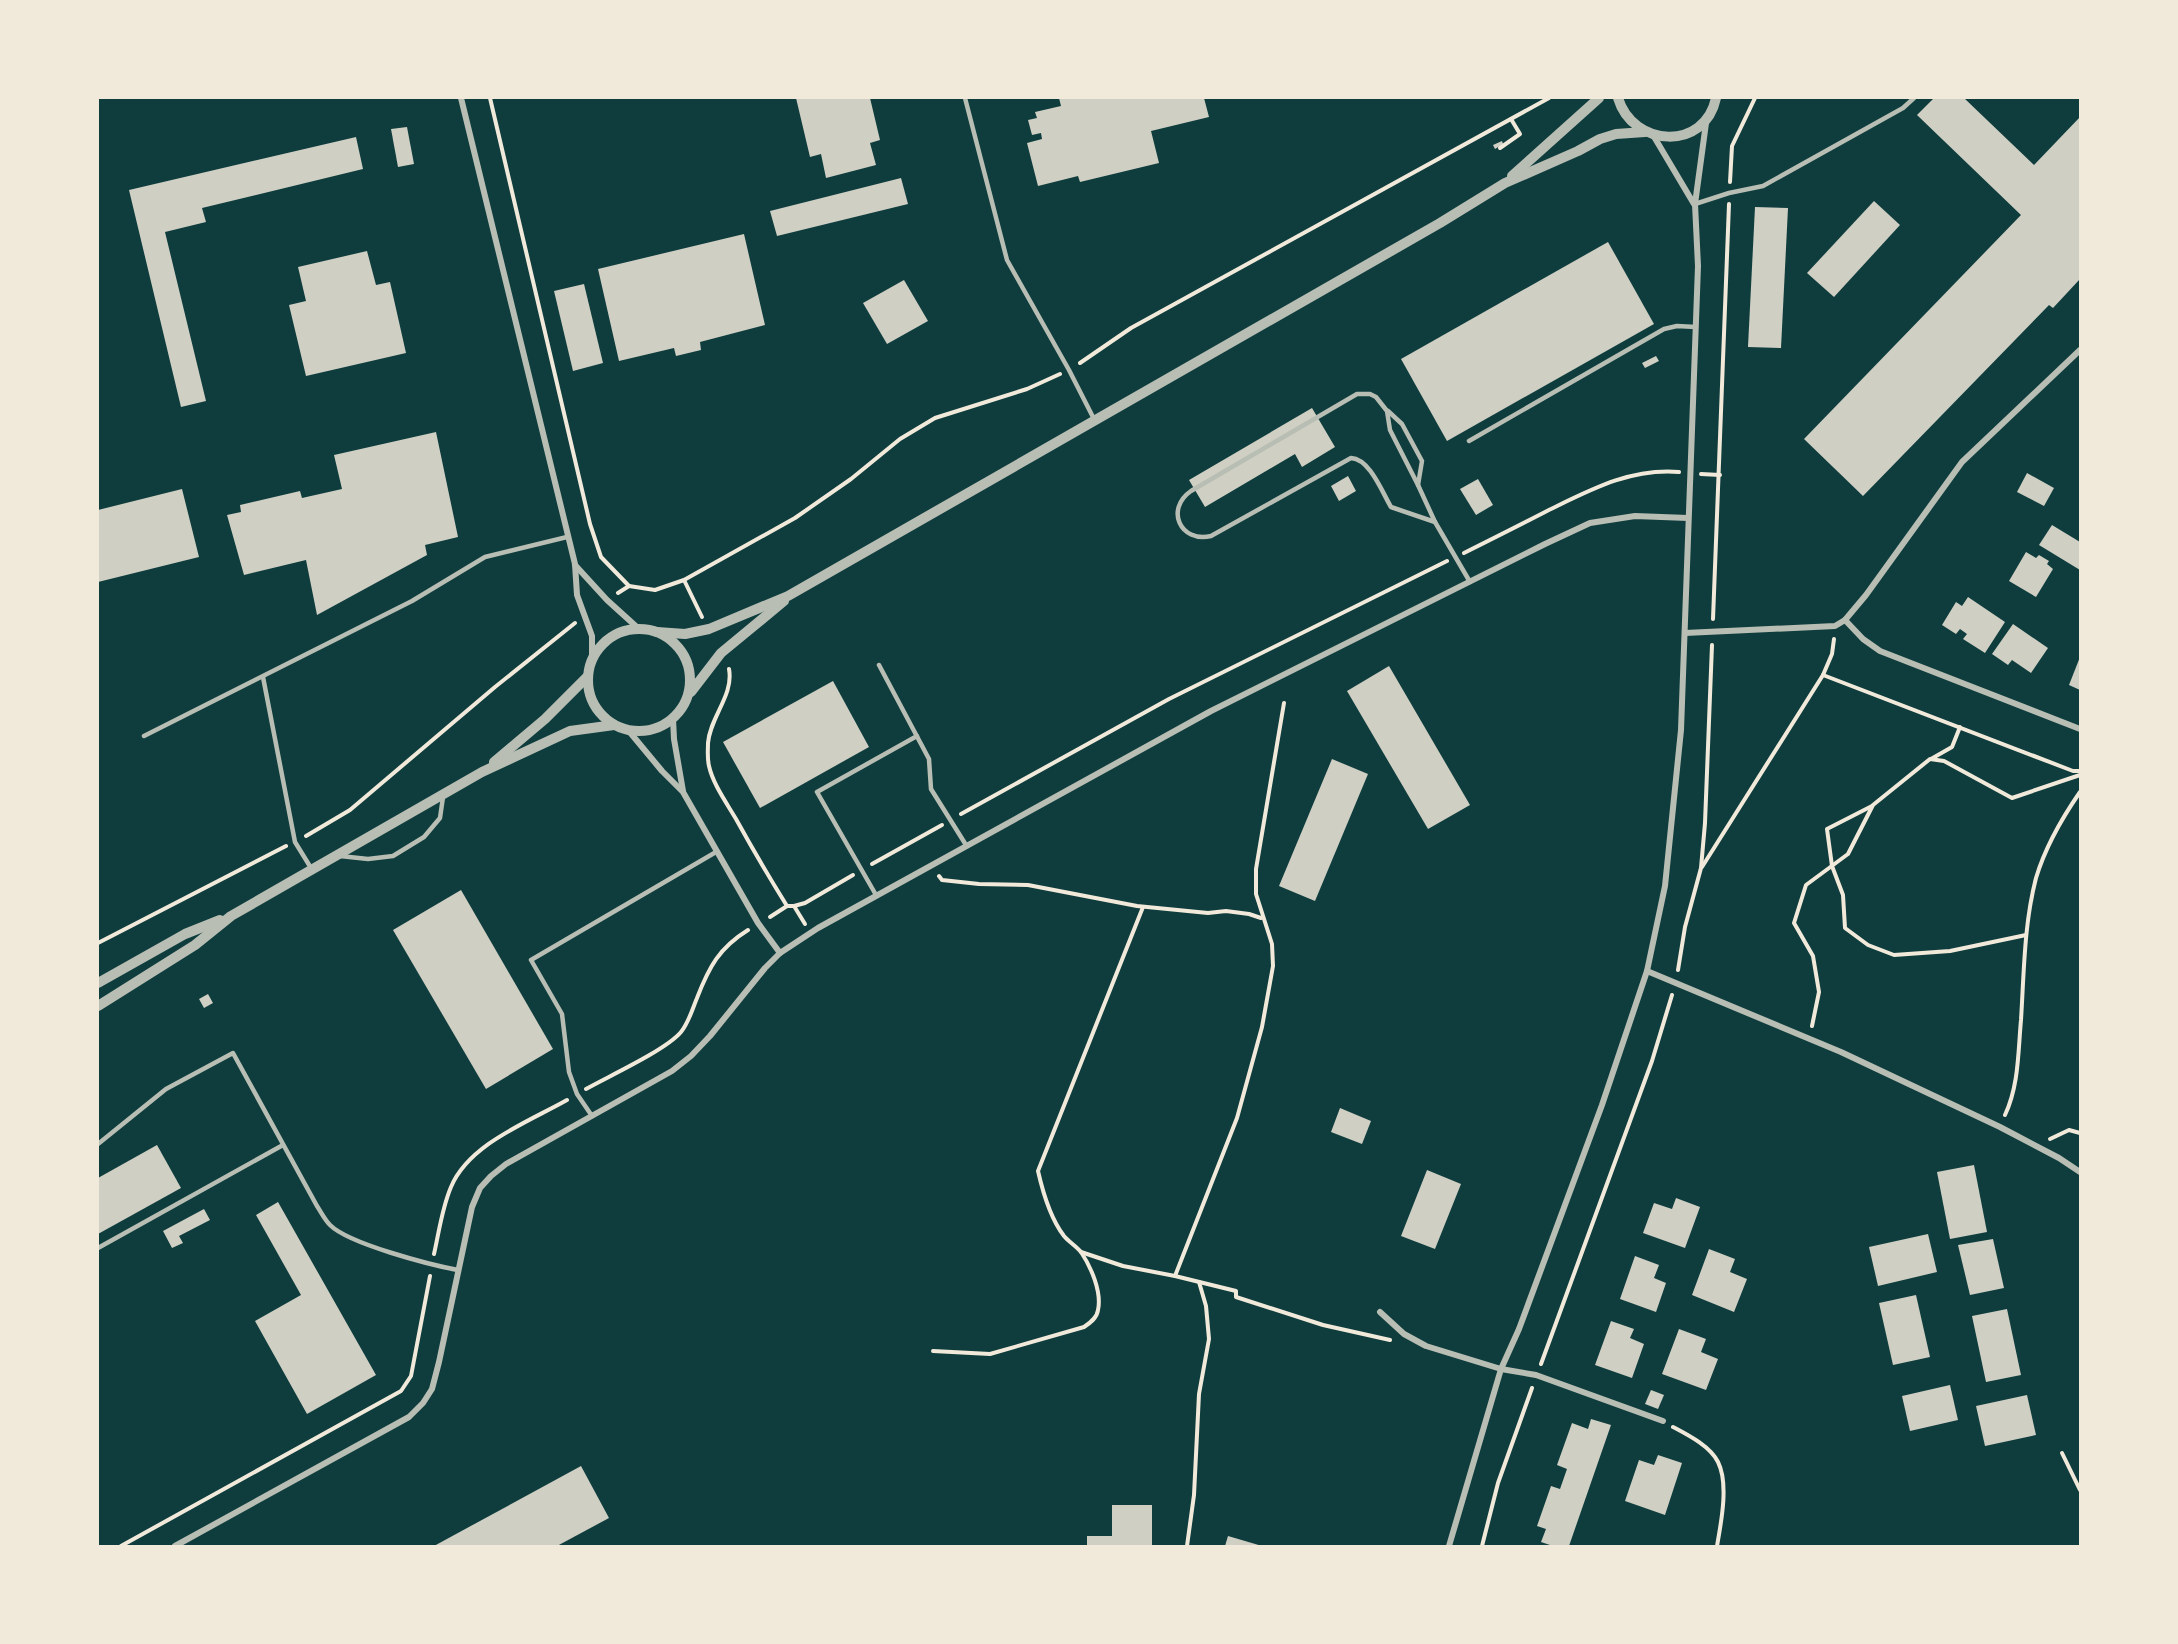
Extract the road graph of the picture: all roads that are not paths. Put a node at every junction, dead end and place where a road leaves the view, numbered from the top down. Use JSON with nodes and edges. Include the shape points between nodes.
{"nodes":[{"id":1,"x":461,"y":98,"type":"edge"},
{"id":2,"x":965,"y":98,"type":"edge"},
{"id":3,"x":1599,"y":98,"type":"edge"},
{"id":4,"x":1618,"y":98,"type":"edge"},
{"id":5,"x":1914,"y":98,"type":"edge"},
{"id":6,"x":1716,"y":100,"type":"edge"},
{"id":7,"x":1708,"y":116,"type":"junction"},
{"id":8,"x":1649,"y":134,"type":"junction"},
{"id":9,"x":1505,"y":183,"type":"junction"},
{"id":10,"x":1695,"y":204,"type":"junction"},
{"id":11,"x":1696,"y":327,"type":"junction"},
{"id":12,"x":2080,"y":350,"type":"edge"},
{"id":13,"x":1387,"y":411,"type":"junction"},
{"id":14,"x":1095,"y":421,"type":"junction"},
{"id":15,"x":1469,"y":441,"type":"dead end"},
{"id":16,"x":1418,"y":485,"type":"junction"},
{"id":17,"x":1688,"y":518,"type":"junction"},
{"id":18,"x":1435,"y":522,"type":"junction"},
{"id":19,"x":567,"y":537,"type":"junction"},
{"id":20,"x":575,"y":564,"type":"junction"},
{"id":21,"x":1470,"y":582,"type":"junction"},
{"id":22,"x":788,"y":596,"type":"junction"},
{"id":23,"x":1845,"y":620,"type":"junction"},
{"id":24,"x":639,"y":629,"type":"junction"},
{"id":25,"x":657,"y":632,"type":"junction"},
{"id":26,"x":1685,"y":633,"type":"junction"},
{"id":27,"x":592,"y":661,"type":"junction"},
{"id":28,"x":879,"y":665,"type":"dead end"},
{"id":29,"x":588,"y":676,"type":"junction"},
{"id":30,"x":263,"y":677,"type":"junction"},
{"id":31,"x":689,"y":695,"type":"junction"},
{"id":32,"x":673,"y":719,"type":"junction"},
{"id":33,"x":614,"y":725,"type":"junction"},
{"id":34,"x":2080,"y":729,"type":"edge"},
{"id":35,"x":628,"y":730,"type":"junction"},
{"id":36,"x":144,"y":736,"type":"dead end"},
{"id":37,"x":917,"y":736,"type":"junction"},
{"id":38,"x":482,"y":772,"type":"junction"},
{"id":39,"x":683,"y":792,"type":"junction"},
{"id":40,"x":444,"y":793,"type":"junction"},
{"id":41,"x":966,"y":845,"type":"junction"},
{"id":42,"x":716,"y":852,"type":"junction"},
{"id":43,"x":334,"y":855,"type":"junction"},
{"id":44,"x":311,"y":868,"type":"junction"},
{"id":45,"x":876,"y":896,"type":"junction"},
{"id":46,"x":231,"y":916,"type":"junction"},
{"id":47,"x":780,"y":953,"type":"junction"},
{"id":48,"x":1647,"y":971,"type":"junction"},
{"id":49,"x":98,"y":983,"type":"edge"},
{"id":50,"x":98,"y":1006,"type":"edge"},
{"id":51,"x":592,"y":1116,"type":"junction"},
{"id":52,"x":98,"y":1144,"type":"edge"},
{"id":53,"x":283,"y":1145,"type":"junction"},
{"id":54,"x":2080,"y":1172,"type":"edge"},
{"id":55,"x":98,"y":1248,"type":"edge"},
{"id":56,"x":458,"y":1270,"type":"junction"},
{"id":57,"x":1380,"y":1312,"type":"dead end"},
{"id":58,"x":1501,"y":1369,"type":"junction"},
{"id":59,"x":1663,"y":1421,"type":"road end"},
{"id":60,"x":175,"y":1546,"type":"edge"},
{"id":61,"x":1449,"y":1546,"type":"edge"}],
"edges":[{"from":1,"to":19,"type":"street"},
{"from":2,"to":14,"type":"lane","via":[[1007,260]]},
{"from":3,"to":9,"type":"street"},
{"from":4,"to":8,"type":"street","via":[[1633,124]]},
{"from":5,"to":10,"type":"lane","via":[[1903,108],[1763,186]]},
{"from":6,"to":7,"type":"street"},
{"from":7,"to":8,"type":"street","via":[[1687,133]]},
{"from":7,"to":10,"type":"street"},
{"from":8,"to":9,"type":"street","via":[[1610,135]]},
{"from":8,"to":10,"type":"street"},
{"from":9,"to":14,"type":"street"},
{"from":10,"to":11,"type":"street"},
{"from":11,"to":15,"type":"lane","via":[[1664,329]]},
{"from":11,"to":17,"type":"street"},
{"from":12,"to":23,"type":"street","via":[[1962,462]]},
{"from":13,"to":16,"type":"lane","via":[[1390,430]]},
{"from":13,"to":16,"type":"lane","via":[[1402,424],[1422,461]]},
{"from":13,"to":18,"type":"lane","via":[[1376,397],[1357,394],[1191,491],[1180,501],[1180,523],[1197,537],[1212,536],[1346,460],[1357,458],[1366,464],[1391,507]]},
{"from":14,"to":22,"type":"street"},
{"from":16,"to":18,"type":"lane"},
{"from":17,"to":21,"type":"street","via":[[1635,516],[1590,523]]},
{"from":17,"to":26,"type":"street"},
{"from":18,"to":21,"type":"lane"},
{"from":19,"to":20,"type":"street"},
{"from":19,"to":30,"type":"lane","via":[[485,557],[412,601]]},
{"from":20,"to":24,"type":"street"},
{"from":20,"to":27,"type":"street","via":[[577,595],[592,636]]},
{"from":21,"to":41,"type":"street","via":[[1211,711]]},
{"from":22,"to":25,"type":"street","via":[[709,630],[685,634]]},
{"from":22,"to":31,"type":"street","via":[[721,653]]},
{"from":23,"to":26,"type":"street","via":[[1835,626]]},
{"from":23,"to":34,"type":"street","via":[[1880,651]]},
{"from":24,"to":25,"type":"street"},
{"from":24,"to":27,"type":"street","via":[[610,638]]},
{"from":25,"to":31,"type":"street","via":[[672,640],[683,653],[689,666]]},
{"from":26,"to":48,"type":"street","via":[[1672,829]]},
{"from":27,"to":29,"type":"street"},
{"from":28,"to":37,"type":"lane"},
{"from":29,"to":33,"type":"street","via":[[594,704]]},
{"from":29,"to":38,"type":"street"},
{"from":30,"to":36,"type":"lane"},
{"from":30,"to":44,"type":"lane","via":[[296,842]]},
{"from":31,"to":32,"type":"street"},
{"from":32,"to":35,"type":"street","via":[[644,732]]},
{"from":32,"to":39,"type":"street"},
{"from":33,"to":35,"type":"street"},
{"from":33,"to":38,"type":"street","via":[[570,731]]},
{"from":35,"to":39,"type":"street"},
{"from":37,"to":41,"type":"lane","via":[[929,759],[931,789]]},
{"from":37,"to":45,"type":"lane","via":[[817,792]]},
{"from":38,"to":40,"type":"street"},
{"from":39,"to":42,"type":"street"},
{"from":40,"to":43,"type":"street"},
{"from":40,"to":43,"type":"lane","via":[[440,818],[424,837],[393,856],[368,859]]},
{"from":41,"to":45,"type":"street"},
{"from":42,"to":47,"type":"street"},
{"from":42,"to":51,"type":"lane","via":[[531,960],[562,1014],[569,1072],[577,1094]]},
{"from":43,"to":44,"type":"street"},
{"from":44,"to":46,"type":"street"},
{"from":45,"to":47,"type":"street"},
{"from":46,"to":49,"type":"street","via":[[185,934]]},
{"from":46,"to":50,"type":"street","via":[[195,945]]},
{"from":47,"to":51,"type":"street","via":[[691,1056]]},
{"from":48,"to":54,"type":"street","via":[[1810,1039],[2000,1127]]},
{"from":48,"to":58,"type":"street","via":[[1520,1329]]},
{"from":51,"to":56,"type":"street","via":[[506,1164],[480,1188]]},
{"from":52,"to":53,"type":"lane","via":[[166,1089],[232,1053]]},
{"from":53,"to":55,"type":"lane"},
{"from":53,"to":56,"type":"lane","via":[[331,1226],[349,1238]]},
{"from":56,"to":60,"type":"street","via":[[432,1389],[409,1417]]},
{"from":57,"to":58,"type":"street","via":[[1404,1334],[1426,1346]]},
{"from":58,"to":59,"type":"street","via":[[1536,1375]]},
{"from":58,"to":61,"type":"street"}]}
